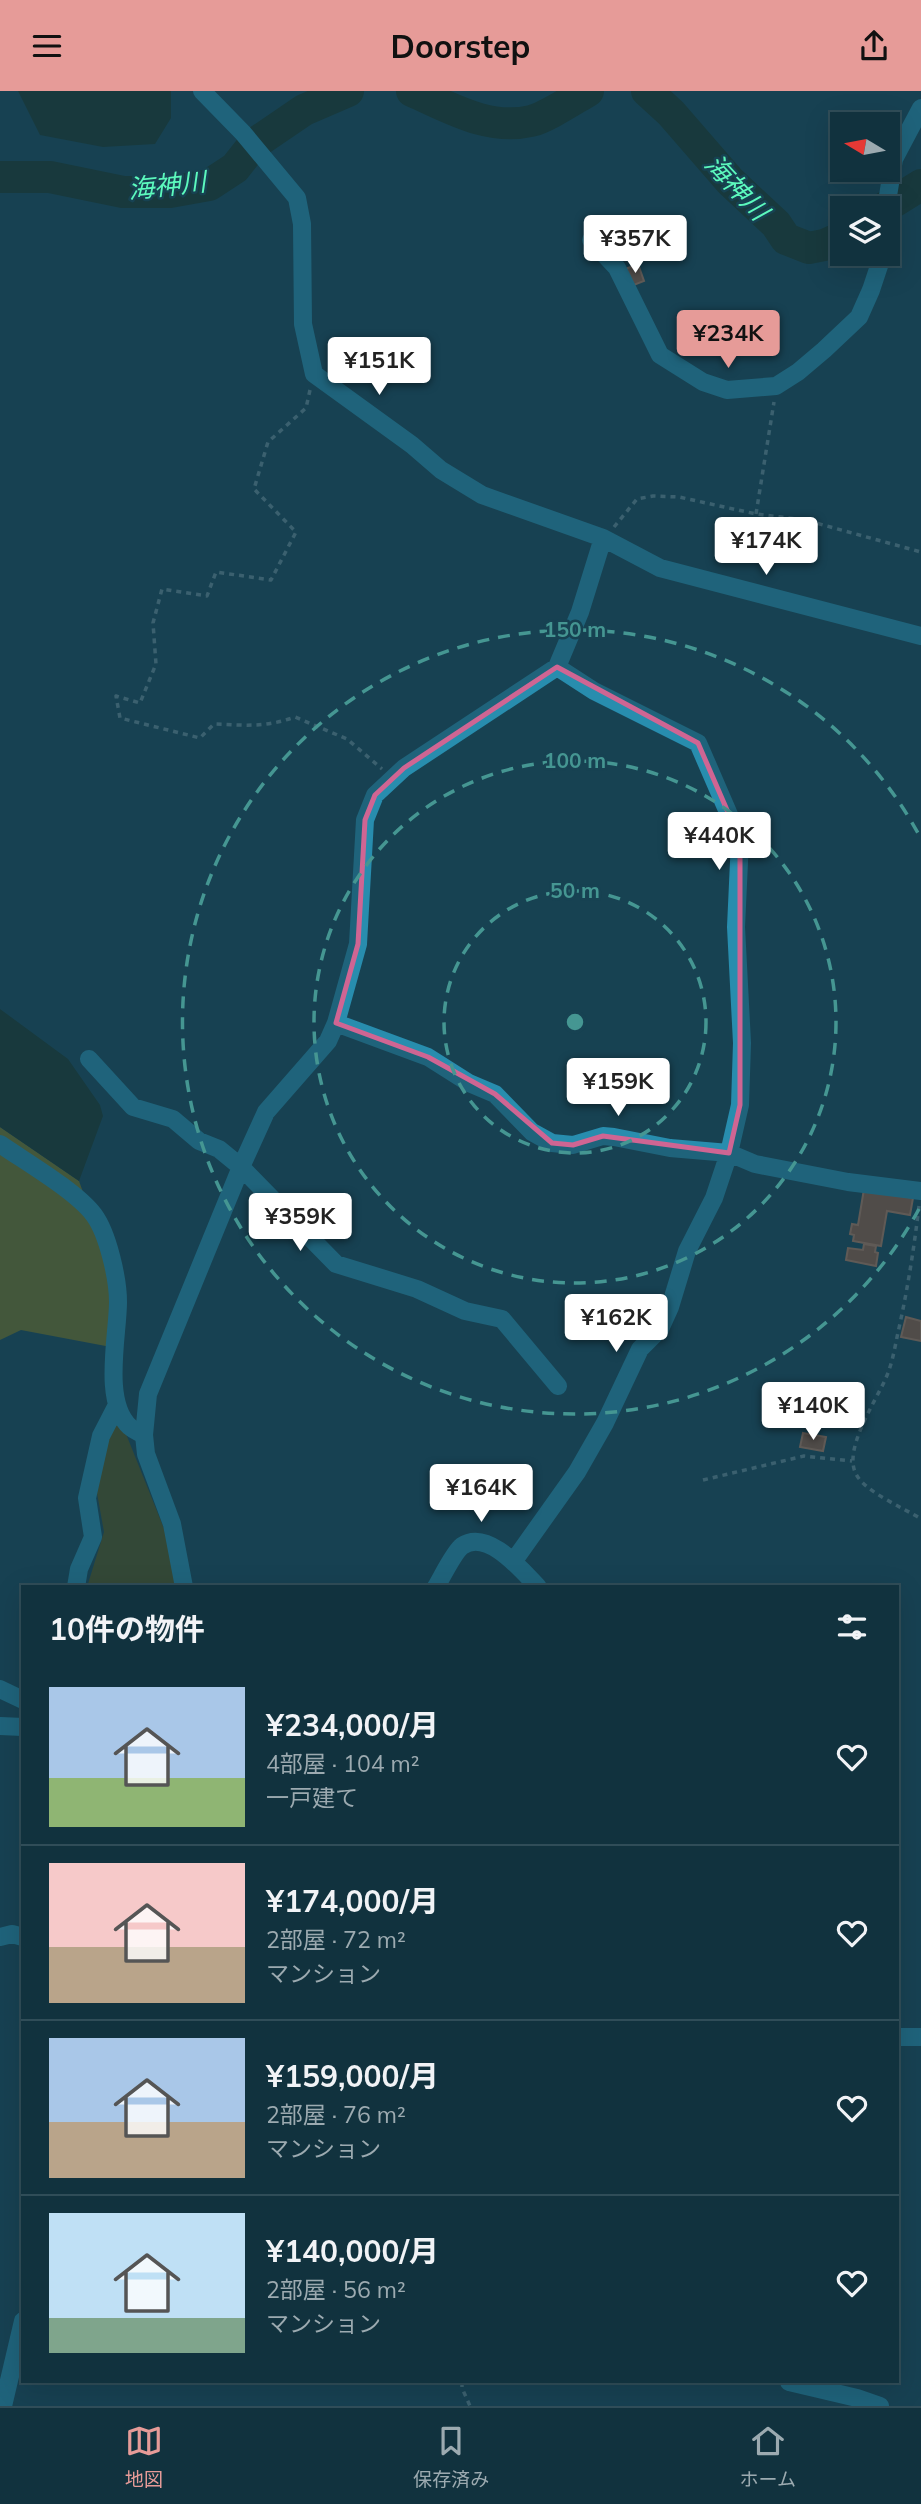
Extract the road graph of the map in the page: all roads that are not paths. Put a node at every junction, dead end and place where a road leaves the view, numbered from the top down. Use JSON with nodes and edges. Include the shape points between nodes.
{"nodes":[{"id":1,"x":202,"y":91,"type":"edge"},
{"id":2,"x":921,"y":108,"type":"edge"},
{"id":3,"x":888,"y":196,"type":"edge"},
{"id":4,"x":592,"y":240,"type":"dead end"},
{"id":5,"x":880,"y":266,"type":"edge"},
{"id":6,"x":603,"y":538,"type":"junction"},
{"id":7,"x":921,"y":636,"type":"edge"},
{"id":8,"x":557,"y":667,"type":"junction"},
{"id":9,"x":336,"y":1023,"type":"junction"},
{"id":10,"x":89,"y":1059,"type":"dead end"},
{"id":11,"x":0,"y":1145,"type":"edge"},
{"id":12,"x":729,"y":1153,"type":"junction"},
{"id":13,"x":241,"y":1167,"type":"junction"},
{"id":14,"x":921,"y":1191,"type":"edge"},
{"id":15,"x":558,"y":1386,"type":"dead end"},
{"id":16,"x":117,"y":1405,"type":"junction"},
{"id":17,"x":144,"y":1435,"type":"junction"},
{"id":18,"x":513,"y":1562,"type":"junction"},
{"id":19,"x":76,"y":1585,"type":"edge"},
{"id":20,"x":184,"y":1585,"type":"edge"},
{"id":21,"x":437,"y":1585,"type":"edge"},
{"id":22,"x":536,"y":1585,"type":"edge"},
{"id":23,"x":0,"y":1689,"type":"edge"},
{"id":24,"x":21,"y":1699,"type":"edge"},
{"id":25,"x":0,"y":1726,"type":"edge"},
{"id":26,"x":21,"y":1727,"type":"edge"},
{"id":27,"x":21,"y":1936,"type":"edge"},
{"id":28,"x":0,"y":1937,"type":"edge"},
{"id":29,"x":899,"y":2037,"type":"edge"},
{"id":30,"x":921,"y":2037,"type":"edge"},
{"id":31,"x":21,"y":2330,"type":"edge"},
{"id":32,"x":793,"y":2383,"type":"edge"},
{"id":33,"x":4,"y":2406,"type":"edge"},
{"id":34,"x":880,"y":2406,"type":"edge"}],
"edges":[{"from":1,"to":6,"type":"street","via":[[296,198],[302,224],[303,324],[314,374],[441,470],[482,495]]},
{"from":2,"to":3,"type":"street","via":[[894,159]]},
{"from":4,"to":5,"type":"street","via":[[617,268],[660,355],[703,382],[727,390],[776,386],[798,372],[859,317]]},
{"from":6,"to":7,"type":"street","via":[[660,568]]},
{"from":6,"to":8,"type":"street"},
{"from":8,"to":9,"type":"street","via":[[404,768],[375,795],[365,820],[358,944]]},
{"from":8,"to":12,"type":"street","via":[[594,691],[698,743],[740,840],[736,927],[740,1105]]},
{"from":9,"to":12,"type":"street","via":[[428,1057],[495,1094],[532,1132],[552,1143],[573,1145],[603,1136]]},
{"from":9,"to":13,"type":"street","via":[[328,1041],[266,1112]]},
{"from":10,"to":13,"type":"street","via":[[133,1107],[173,1119]]},
{"from":11,"to":16,"type":"street","via":[[65,1189],[95,1216],[114,1263]]},
{"from":12,"to":14,"type":"street","via":[[755,1164]]},
{"from":12,"to":18,"type":"street","via":[[660,1329],[640,1349],[577,1472]]},
{"from":13,"to":15,"type":"street","via":[[336,1264],[417,1289],[465,1311],[502,1319]]},
{"from":13,"to":17,"type":"street","via":[[148,1394]]},
{"from":16,"to":17,"type":"street","via":[[129,1427]]},
{"from":16,"to":19,"type":"street","via":[[101,1436],[87,1498],[93,1537]]},
{"from":17,"to":20,"type":"street","via":[[146,1454],[172,1524]]},
{"from":18,"to":21,"type":"street","via":[[497,1548],[471,1542],[461,1547]]},
{"from":18,"to":22,"type":"street"},
{"from":23,"to":24,"type":"street"},
{"from":25,"to":26,"type":"street"},
{"from":27,"to":28,"type":"street"},
{"from":29,"to":30,"type":"street"},
{"from":31,"to":33,"type":"street"},
{"from":32,"to":34,"type":"street"}]}
